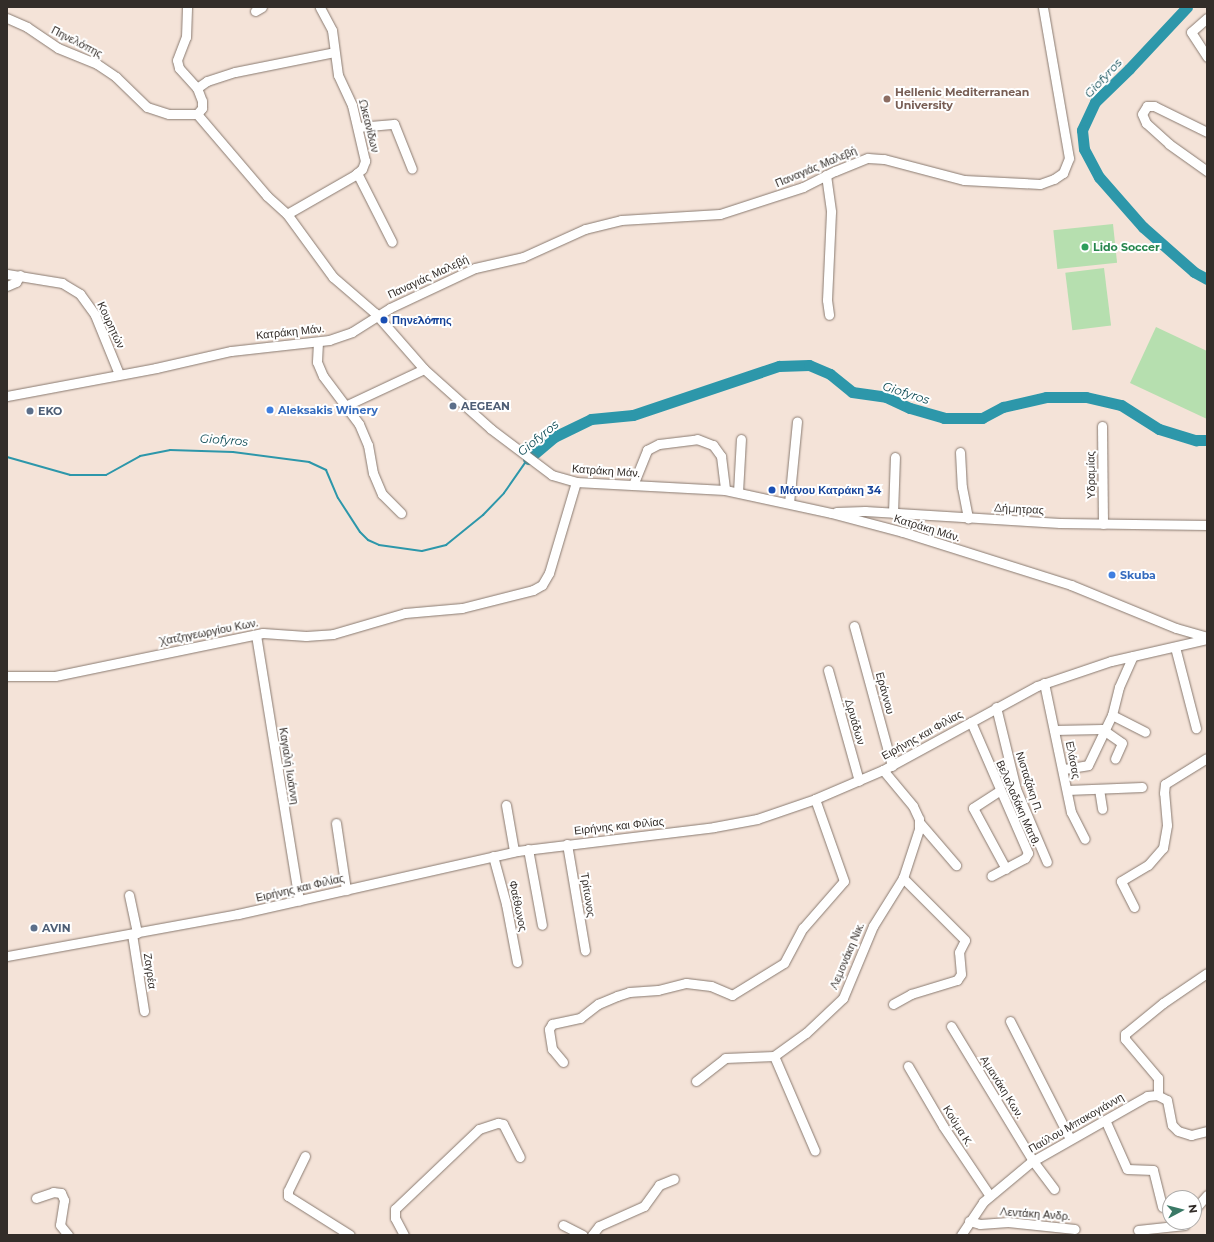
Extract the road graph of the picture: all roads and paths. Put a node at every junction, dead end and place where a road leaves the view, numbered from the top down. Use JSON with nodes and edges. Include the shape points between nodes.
{"nodes":[{"id":1,"x":187,"y":7,"type":"edge"},
{"id":2,"x":320,"y":7,"type":"edge"},
{"id":3,"x":1043,"y":7,"type":"edge"},
{"id":4,"x":7,"y":18,"type":"edge"},
{"id":5,"x":1207,"y":18,"type":"edge"},
{"id":6,"x":334,"y":52,"type":"junction"},
{"id":7,"x":1207,"y":57,"type":"edge"},
{"id":8,"x":197,"y":88,"type":"junction"},
{"id":9,"x":197,"y":114,"type":"junction"},
{"id":10,"x":358,"y":127,"type":"junction"},
{"id":11,"x":1207,"y":132,"type":"edge"},
{"id":12,"x":412,"y":169,"type":"dead end"},
{"id":13,"x":1207,"y":171,"type":"edge"},
{"id":14,"x":357,"y":173,"type":"junction"},
{"id":15,"x":826,"y":175,"type":"junction"},
{"id":16,"x":287,"y":214,"type":"junction"},
{"id":17,"x":392,"y":242,"type":"dead end"},
{"id":18,"x":7,"y":274,"type":"edge"},
{"id":19,"x":20,"y":275,"type":"junction"},
{"id":20,"x":7,"y":286,"type":"edge"},
{"id":21,"x":829,"y":315,"type":"dead end"},
{"id":22,"x":378,"y":317,"type":"junction"},
{"id":23,"x":318,"y":342,"type":"junction"},
{"id":24,"x":424,"y":369,"type":"junction"},
{"id":25,"x":119,"y":374,"type":"junction"},
{"id":26,"x":7,"y":396,"type":"edge"},
{"id":27,"x":345,"y":406,"type":"junction"},
{"id":28,"x":797,"y":422,"type":"dead end"},
{"id":29,"x":1102,"y":426,"type":"dead end"},
{"id":30,"x":741,"y":439,"type":"dead end"},
{"id":31,"x":960,"y":452,"type":"dead end"},
{"id":32,"x":895,"y":457,"type":"dead end"},
{"id":33,"x":576,"y":482,"type":"junction"},
{"id":34,"x":633,"y":485,"type":"junction"},
{"id":35,"x":725,"y":490,"type":"junction"},
{"id":36,"x":738,"y":492,"type":"junction"},
{"id":37,"x":789,"y":503,"type":"junction"},
{"id":38,"x":400,"y":513,"type":"dead end"},
{"id":39,"x":831,"y":513,"type":"junction"},
{"id":40,"x":893,"y":513,"type":"junction"},
{"id":41,"x":968,"y":518,"type":"junction"},
{"id":42,"x":1103,"y":524,"type":"junction"},
{"id":43,"x":1207,"y":525,"type":"edge"},
{"id":44,"x":854,"y":626,"type":"dead end"},
{"id":45,"x":256,"y":635,"type":"junction"},
{"id":46,"x":1207,"y":638,"type":"edge"},
{"id":47,"x":1175,"y":647,"type":"junction"},
{"id":48,"x":1133,"y":656,"type":"junction"},
{"id":49,"x":828,"y":670,"type":"dead end"},
{"id":50,"x":7,"y":676,"type":"edge"},
{"id":51,"x":1044,"y":683,"type":"junction"},
{"id":52,"x":996,"y":707,"type":"junction"},
{"id":53,"x":1112,"y":715,"type":"junction"},
{"id":54,"x":971,"y":722,"type":"junction"},
{"id":55,"x":1196,"y":728,"type":"dead end"},
{"id":56,"x":1054,"y":730,"type":"junction"},
{"id":57,"x":1105,"y":731,"type":"junction"},
{"id":58,"x":1145,"y":732,"type":"dead end"},
{"id":59,"x":1207,"y":758,"type":"edge"},
{"id":60,"x":1115,"y":759,"type":"dead end"},
{"id":61,"x":888,"y":768,"type":"junction"},
{"id":62,"x":1064,"y":769,"type":"junction"},
{"id":63,"x":859,"y":781,"type":"junction"},
{"id":64,"x":1142,"y":787,"type":"dead end"},
{"id":65,"x":1100,"y":789,"type":"junction"},
{"id":66,"x":1067,"y":790,"type":"junction"},
{"id":67,"x":999,"y":791,"type":"junction"},
{"id":68,"x":815,"y":799,"type":"junction"},
{"id":69,"x":506,"y":805,"type":"dead end"},
{"id":70,"x":1102,"y":809,"type":"dead end"},
{"id":71,"x":919,"y":822,"type":"junction"},
{"id":72,"x":336,"y":823,"type":"dead end"},
{"id":73,"x":1085,"y":839,"type":"dead end"},
{"id":74,"x":567,"y":844,"type":"junction"},
{"id":75,"x":528,"y":849,"type":"junction"},
{"id":76,"x":514,"y":851,"type":"junction"},
{"id":77,"x":493,"y":856,"type":"junction"},
{"id":78,"x":1047,"y":862,"type":"dead end"},
{"id":79,"x":956,"y":865,"type":"dead end"},
{"id":80,"x":1006,"y":868,"type":"junction"},
{"id":81,"x":991,"y":876,"type":"dead end"},
{"id":82,"x":903,"y":878,"type":"junction"},
{"id":83,"x":346,"y":890,"type":"junction"},
{"id":84,"x":129,"y":895,"type":"dead end"},
{"id":85,"x":299,"y":901,"type":"junction"},
{"id":86,"x":1134,"y":907,"type":"dead end"},
{"id":87,"x":542,"y":925,"type":"dead end"},
{"id":88,"x":134,"y":934,"type":"junction"},
{"id":89,"x":584,"y":950,"type":"dead end"},
{"id":90,"x":7,"y":956,"type":"edge"},
{"id":91,"x":517,"y":962,"type":"dead end"},
{"id":92,"x":1207,"y":973,"type":"edge"},
{"id":93,"x":893,"y":1004,"type":"dead end"},
{"id":94,"x":144,"y":1011,"type":"dead end"},
{"id":95,"x":1010,"y":1020,"type":"dead end"},
{"id":96,"x":951,"y":1026,"type":"dead end"},
{"id":97,"x":774,"y":1056,"type":"junction"},
{"id":98,"x":563,"y":1062,"type":"dead end"},
{"id":99,"x":908,"y":1066,"type":"dead end"},
{"id":100,"x":696,"y":1081,"type":"dead end"},
{"id":101,"x":1158,"y":1095,"type":"junction"},
{"id":102,"x":1106,"y":1122,"type":"junction"},
{"id":103,"x":1207,"y":1131,"type":"edge"},
{"id":104,"x":1070,"y":1139,"type":"junction"},
{"id":105,"x":815,"y":1151,"type":"dead end"},
{"id":106,"x":305,"y":1156,"type":"dead end"},
{"id":107,"x":520,"y":1157,"type":"dead end"},
{"id":108,"x":1033,"y":1161,"type":"junction"},
{"id":109,"x":674,"y":1179,"type":"dead end"},
{"id":110,"x":1054,"y":1189,"type":"dead end"},
{"id":111,"x":990,"y":1196,"type":"junction"},
{"id":112,"x":36,"y":1198,"type":"dead end"},
{"id":113,"x":1162,"y":1207,"type":"dead end"},
{"id":114,"x":969,"y":1222,"type":"junction"},
{"id":115,"x":563,"y":1225,"type":"dead end"},
{"id":116,"x":1162,"y":1227,"type":"edge"},
{"id":117,"x":1075,"y":1229,"type":"dead end"},
{"id":118,"x":1138,"y":1230,"type":"dead end"},
{"id":119,"x":68,"y":1235,"type":"edge"},
{"id":120,"x":350,"y":1235,"type":"edge"},
{"id":121,"x":404,"y":1235,"type":"edge"},
{"id":122,"x":583,"y":1235,"type":"edge"},
{"id":123,"x":592,"y":1235,"type":"edge"},
{"id":124,"x":961,"y":1235,"type":"edge"}],
"edges":[{"from":1,"to":8,"type":"street","via":[[186,37],[177,60],[179,68]]},
{"from":2,"to":6,"type":"street","name":"Ωκεανίδων","via":[[332,30]]},
{"from":3,"to":15,"type":"street","name":"Παναγιάς Μαλεβή","via":[[1069,158],[1062,173],[1040,184],[964,180],[884,158],[868,158]]},
{"from":4,"to":9,"type":"street","name":"Πηνελόπης","via":[[27,27],[58,48],[97,64],[116,77],[147,107],[169,114]]},
{"from":5,"to":7,"type":"street","via":[[1191,32]]},
{"from":6,"to":8,"type":"street","via":[[235,72],[207,81]]},
{"from":6,"to":10,"type":"street","name":"Ωκεανίδων","via":[[338,76],[349,96]]},
{"from":8,"to":9,"type":"street","via":[[202,101],[202,108]]},
{"from":9,"to":16,"type":"street","via":[[267,196]]},
{"from":10,"to":12,"type":"street","via":[[394,124]]},
{"from":10,"to":14,"type":"street","name":"Ωκεανίδων","via":[[365,161]]},
{"from":11,"to":13,"type":"street","via":[[1154,106],[1147,106],[1142,111],[1144,120],[1160,136]]},
{"from":14,"to":16,"type":"street"},
{"from":14,"to":17,"type":"street"},
{"from":15,"to":21,"type":"street","via":[[831,212],[827,300]]},
{"from":15,"to":22,"type":"street","name":"Παναγιάς Μαλεβή","via":[[775,198],[720,214],[603,223],[523,257],[475,268],[400,303]]},
{"from":16,"to":22,"type":"street","via":[[333,277]]},
{"from":18,"to":19,"type":"street","name":"Κουρητών"},
{"from":19,"to":20,"type":"street","via":[[18,280]]},
{"from":19,"to":25,"type":"street","name":"Κουρητών","via":[[62,283],[80,294],[95,315]]},
{"from":22,"to":23,"type":"street","name":"Κατράκη Μάν.","via":[[340,337]]},
{"from":22,"to":24,"type":"street","name":"Κατράκη Μάν."},
{"from":23,"to":25,"type":"street","name":"Κατράκη Μάν.","via":[[232,351]]},
{"from":23,"to":27,"type":"street","via":[[317,362],[323,376]]},
{"from":24,"to":27,"type":"street"},
{"from":24,"to":33,"type":"street","name":"Κατράκη Μάν.","via":[[544,470],[558,478]]},
{"from":25,"to":26,"type":"street","name":"Κατράκη Μάν."},
{"from":27,"to":38,"type":"street","via":[[358,424],[368,445],[373,473],[382,494]]},
{"from":28,"to":37,"type":"street"},
{"from":29,"to":42,"type":"street","name":"Υδραμίας"},
{"from":30,"to":36,"type":"street"},
{"from":31,"to":41,"type":"street","via":[[962,487]]},
{"from":32,"to":40,"type":"street"},
{"from":33,"to":34,"type":"street","name":"Κατράκη Μάν."},
{"from":33,"to":45,"type":"street","name":"Χατζηγεωργίου Κων.","via":[[551,568],[535,590],[458,609],[405,613],[333,634]]},
{"from":34,"to":35,"type":"street","name":"Κατράκη Μάν."},
{"from":34,"to":35,"type":"street","via":[[646,450],[659,444],[697,439],[713,445],[720,456]]},
{"from":35,"to":36,"type":"street","name":"Κατράκη Μάν."},
{"from":36,"to":37,"type":"street","name":"Κατράκη Μάν."},
{"from":37,"to":39,"type":"street","name":"Κατράκη Μάν."},
{"from":39,"to":40,"type":"street","name":"Δήμητρας"},
{"from":39,"to":46,"type":"street","name":"Κατράκη Μάν.","via":[[903,532],[1071,586]]},
{"from":40,"to":41,"type":"street","name":"Δήμητρας"},
{"from":41,"to":42,"type":"street","name":"Δήμητρας"},
{"from":42,"to":43,"type":"street","name":"Δήμητρας"},
{"from":44,"to":61,"type":"street","name":"Εράννου"},
{"from":45,"to":50,"type":"street","name":"Χατζηγεωργίου Κων.","via":[[55,676]]},
{"from":45,"to":85,"type":"street","name":"Καγιαλή Ιωάννη"},
{"from":46,"to":47,"type":"street","name":"Ειρήνης και Φιλίας"},
{"from":47,"to":48,"type":"street","name":"Ειρήνης και Φιλίας"},
{"from":47,"to":55,"type":"street"},
{"from":48,"to":51,"type":"street","name":"Ειρήνης και Φιλίας"},
{"from":48,"to":53,"type":"street","via":[[1119,687]]},
{"from":49,"to":63,"type":"street","name":"Δρυάδων"},
{"from":51,"to":52,"type":"street","name":"Ειρήνης και Φιλίας"},
{"from":51,"to":56,"type":"street","name":"Ελάσας"},
{"from":52,"to":54,"type":"street","name":"Ειρήνης και Φιλίας"},
{"from":52,"to":78,"type":"street","name":"Νισταζάκη Π.","via":[[1016,789]]},
{"from":53,"to":57,"type":"street"},
{"from":53,"to":58,"type":"street"},
{"from":54,"to":61,"type":"street","name":"Ειρήνης και Φιλίας"},
{"from":54,"to":67,"type":"street","name":"Βελαλαδάκη Ματθ."},
{"from":56,"to":57,"type":"street","via":[[1097,728]]},
{"from":56,"to":62,"type":"street","name":"Ελάσας"},
{"from":57,"to":60,"type":"street","via":[[1122,743]]},
{"from":57,"to":62,"type":"street","via":[[1088,765]]},
{"from":59,"to":86,"type":"street","via":[[1165,784],[1167,825],[1163,848],[1148,865],[1121,881]]},
{"from":61,"to":63,"type":"street","name":"Ειρήνης και Φιλίας"},
{"from":61,"to":71,"type":"street","via":[[910,802]]},
{"from":62,"to":66,"type":"street","name":"Ελάσας"},
{"from":63,"to":68,"type":"street","name":"Ειρήνης και Φιλίας"},
{"from":64,"to":65,"type":"street"},
{"from":65,"to":66,"type":"street"},
{"from":65,"to":70,"type":"street"},
{"from":66,"to":73,"type":"street","name":"Ελάσας","via":[[1071,812]]},
{"from":67,"to":80,"type":"street","name":"Βελαλαδάκη Ματθ.","via":[[1028,853],[1025,858]]},
{"from":67,"to":80,"type":"street","via":[[973,808]]},
{"from":68,"to":74,"type":"street","name":"Ειρήνης και Φιλίας","via":[[769,816],[729,825]]},
{"from":68,"to":98,"type":"street","via":[[844,882],[803,928],[784,963],[732,995],[711,986],[686,983],[658,990],[623,994],[598,1004],[580,1018],[552,1024],[549,1029],[552,1049]]},
{"from":69,"to":76,"type":"street"},
{"from":71,"to":79,"type":"street"},
{"from":71,"to":82,"type":"street","name":"Λεμονάκη Νικ.","via":[[918,834]]},
{"from":72,"to":83,"type":"street"},
{"from":74,"to":75,"type":"street","name":"Ειρήνης και Φιλίας"},
{"from":74,"to":89,"type":"street","name":"Τρίτωνος"},
{"from":75,"to":76,"type":"street","name":"Ειρήνης και Φιλίας"},
{"from":75,"to":87,"type":"street"},
{"from":76,"to":77,"type":"street","name":"Ειρήνης και Φιλίας"},
{"from":77,"to":83,"type":"street","name":"Ειρήνης και Φιλίας"},
{"from":77,"to":91,"type":"street","name":"Φαέθωνος","via":[[506,904]]},
{"from":80,"to":81,"type":"street","name":"Βελαλαδάκη Ματθ."},
{"from":82,"to":93,"type":"street","via":[[965,940],[959,952],[960,974],[957,980],[911,994]]},
{"from":82,"to":97,"type":"street","name":"Λεμονάκη Νικ.","via":[[873,926],[851,984],[840,1002],[806,1033]]},
{"from":83,"to":85,"type":"street","name":"Ειρήνης και Φιλίας"},
{"from":84,"to":88,"type":"street","name":"Ζαγρέα"},
{"from":85,"to":88,"type":"street","name":"Ειρήνης και Φιλίας"},
{"from":88,"to":90,"type":"street","name":"Ειρήνης και Φιλίας"},
{"from":88,"to":94,"type":"street","name":"Ζαγρέα"},
{"from":92,"to":101,"type":"street","via":[[1163,1003],[1125,1034],[1125,1039],[1158,1078]]},
{"from":95,"to":104,"type":"street"},
{"from":96,"to":108,"type":"street","name":"Αμανάκη Κων."},
{"from":97,"to":100,"type":"street","via":[[725,1058]]},
{"from":97,"to":105,"type":"street"},
{"from":99,"to":111,"type":"street","name":"Κούμα Κ.","via":[[943,1126]]},
{"from":101,"to":102,"type":"street","name":"Παύλου Μπακογιάννη","via":[[1145,1097]]},
{"from":101,"to":103,"type":"street","via":[[1169,1103],[1172,1125],[1178,1131],[1191,1135]]},
{"from":102,"to":104,"type":"street","name":"Παύλου Μπακογιάννη"},
{"from":102,"to":113,"type":"street","via":[[1127,1169],[1153,1170]]},
{"from":104,"to":108,"type":"street","name":"Παύλου Μπακογιάννη"},
{"from":106,"to":120,"type":"street","via":[[288,1196]]},
{"from":107,"to":121,"type":"street","via":[[503,1124],[488,1125],[479,1129],[395,1209],[395,1218]]},
{"from":108,"to":110,"type":"street","name":"Αμανάκη Κων."},
{"from":108,"to":111,"type":"street","name":"Παύλου Μπακογιάννη"},
{"from":109,"to":123,"type":"street","via":[[659,1185],[644,1206],[599,1226]]},
{"from":111,"to":114,"type":"street","name":"Παύλου Μπακογιάννη"},
{"from":112,"to":119,"type":"street","via":[[53,1192],[61,1193],[64,1200],[60,1225]]},
{"from":114,"to":117,"type":"street","name":"Λεντάκη Ανδρ.","via":[[1008,1222]]},
{"from":114,"to":124,"type":"street","name":"Παύλου Μπακογιάννη"},
{"from":115,"to":122,"type":"street"},
{"from":116,"to":118,"type":"street"}]}
